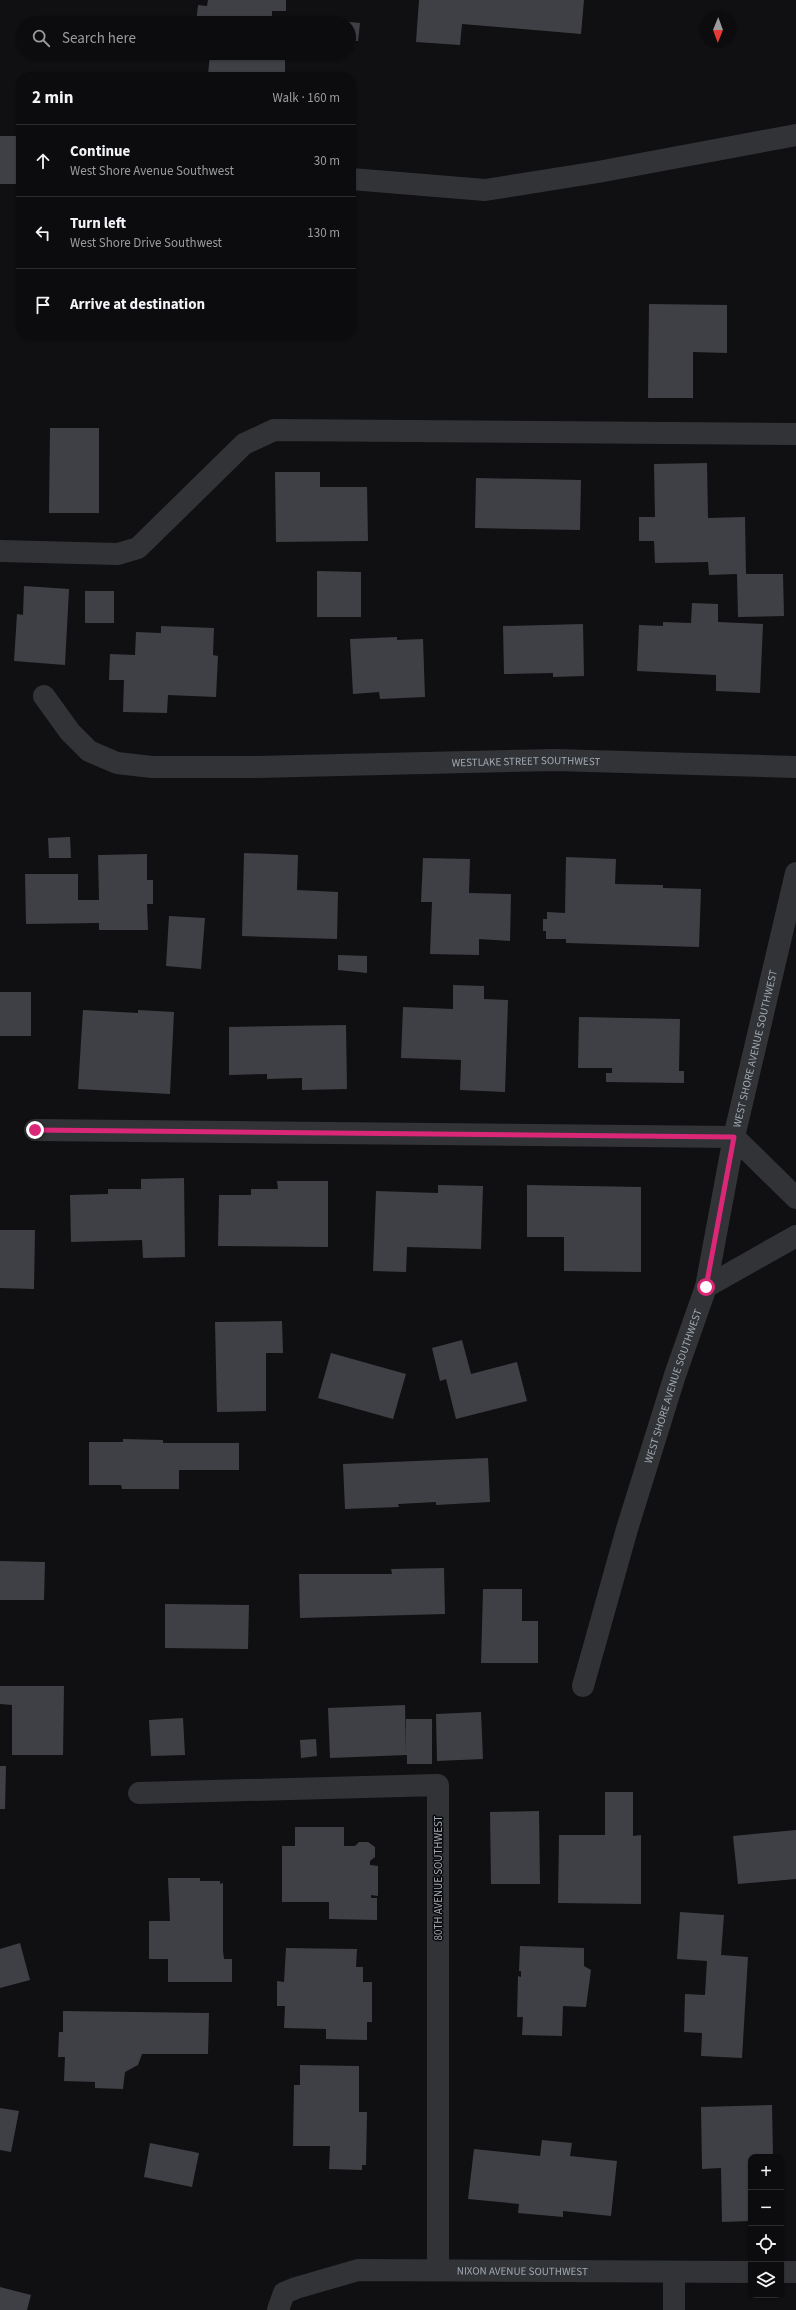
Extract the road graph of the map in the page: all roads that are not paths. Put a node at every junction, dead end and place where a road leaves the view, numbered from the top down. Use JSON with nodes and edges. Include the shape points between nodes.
{"nodes":[{"id":1,"x":796,"y":135,"type":"edge"},
{"id":2,"x":356,"y":179,"type":"edge"},
{"id":3,"x":796,"y":434,"type":"edge"},
{"id":4,"x":0,"y":551,"type":"edge"},
{"id":5,"x":44,"y":696,"type":"dead end"},
{"id":6,"x":796,"y":767,"type":"edge"},
{"id":7,"x":796,"y":873,"type":"edge"},
{"id":8,"x":35,"y":1130,"type":"dead end"},
{"id":9,"x":734,"y":1137,"type":"junction"},
{"id":10,"x":796,"y":1198,"type":"edge"},
{"id":11,"x":796,"y":1236,"type":"edge"},
{"id":12,"x":706,"y":1287,"type":"junction"},
{"id":13,"x":583,"y":1686,"type":"dead end"},
{"id":14,"x":139,"y":1793,"type":"dead end"},
{"id":15,"x":438,"y":2269,"type":"junction"},
{"id":16,"x":748,"y":2272,"type":"edge"},
{"id":17,"x":784,"y":2272,"type":"edge"},
{"id":18,"x":796,"y":2272,"type":"edge"},
{"id":19,"x":674,"y":2273,"type":"junction"},
{"id":20,"x":278,"y":2310,"type":"edge"},
{"id":21,"x":674,"y":2310,"type":"edge"}],
"edges":[{"from":1,"to":2,"type":"street","via":[[485,190]]},
{"from":3,"to":4,"type":"street","via":[[274,430],[244,444],[138,548],[118,554]]},
{"from":5,"to":6,"type":"street","name":"WESTLAKE STREET SOUTHWEST","via":[[70,732],[89,751],[117,763],[152,767],[555,760]]},
{"from":7,"to":9,"type":"street","name":"WEST SHORE AVENUE SOUTHWEST"},
{"from":8,"to":9,"type":"street"},
{"from":9,"to":10,"type":"street"},
{"from":9,"to":12,"type":"street","name":"WEST SHORE AVENUE SOUTHWEST"},
{"from":11,"to":12,"type":"street"},
{"from":12,"to":13,"type":"street","name":"WEST SHORE AVENUE SOUTHWEST","via":[[675,1375],[627,1529]]},
{"from":14,"to":15,"type":"street","name":"80TH AVENUE SOUTHWEST","via":[[438,1785]]},
{"from":15,"to":19,"type":"street","name":"NIXON AVENUE SOUTHWEST"},
{"from":15,"to":20,"type":"street","name":"NIXON AVENUE SOUTHWEST","via":[[358,2270],[284,2293]]},
{"from":16,"to":19,"type":"street","name":"NIXON AVENUE SOUTHWEST"},
{"from":17,"to":18,"type":"street"},
{"from":19,"to":21,"type":"street"}]}
